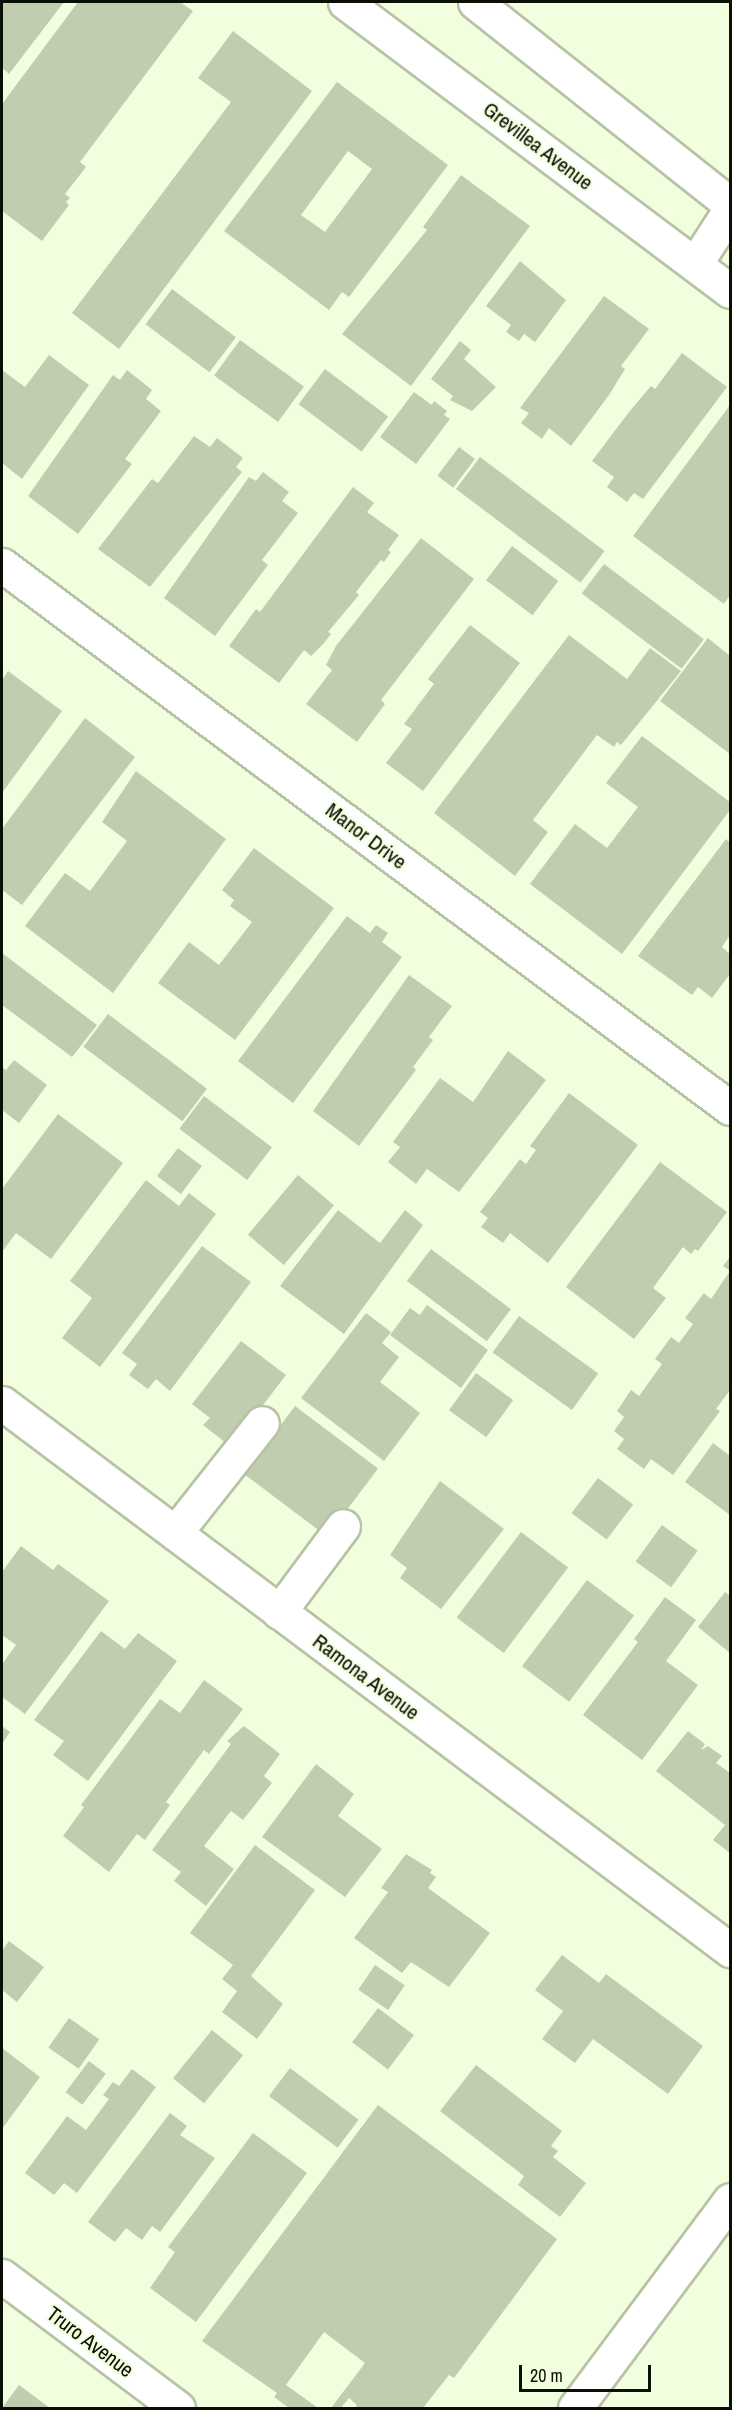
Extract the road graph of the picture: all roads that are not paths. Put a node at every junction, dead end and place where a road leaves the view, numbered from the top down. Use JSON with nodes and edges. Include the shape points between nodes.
{"nodes":[{"id":1,"x":345,"y":2,"type":"edge"},
{"id":2,"x":475,"y":2,"type":"edge"},
{"id":3,"x":730,"y":204,"type":"edge"},
{"id":4,"x":730,"y":210,"type":"edge"},
{"id":5,"x":695,"y":264,"type":"junction"},
{"id":6,"x":730,"y":291,"type":"edge"},
{"id":7,"x":2,"y":565,"type":"edge"},
{"id":8,"x":730,"y":1108,"type":"edge"},
{"id":9,"x":2,"y":1403,"type":"edge"},
{"id":10,"x":262,"y":1423,"type":"dead end"},
{"id":11,"x":343,"y":1526,"type":"dead end"},
{"id":12,"x":175,"y":1533,"type":"junction"},
{"id":13,"x":279,"y":1612,"type":"junction"},
{"id":14,"x":730,"y":1950,"type":"edge"},
{"id":15,"x":730,"y":2200,"type":"edge"},
{"id":16,"x":2,"y":2276,"type":"edge"},
{"id":17,"x":178,"y":2409,"type":"edge"},
{"id":18,"x":575,"y":2409,"type":"edge"}],
"edges":[{"from":1,"to":5,"type":"street","name":"Grevillea Avenue"},
{"from":2,"to":3,"type":"street"},
{"from":4,"to":5,"type":"street"},
{"from":5,"to":6,"type":"street","name":"Grevillea Avenue"},
{"from":7,"to":8,"type":"street","name":"Manor Drive"},
{"from":9,"to":12,"type":"street","name":"Ramona Avenue"},
{"from":10,"to":12,"type":"street"},
{"from":11,"to":13,"type":"street"},
{"from":12,"to":13,"type":"street","name":"Ramona Avenue"},
{"from":13,"to":14,"type":"street","name":"Ramona Avenue"},
{"from":15,"to":18,"type":"street"},
{"from":16,"to":17,"type":"street","name":"Truro Avenue"}]}
